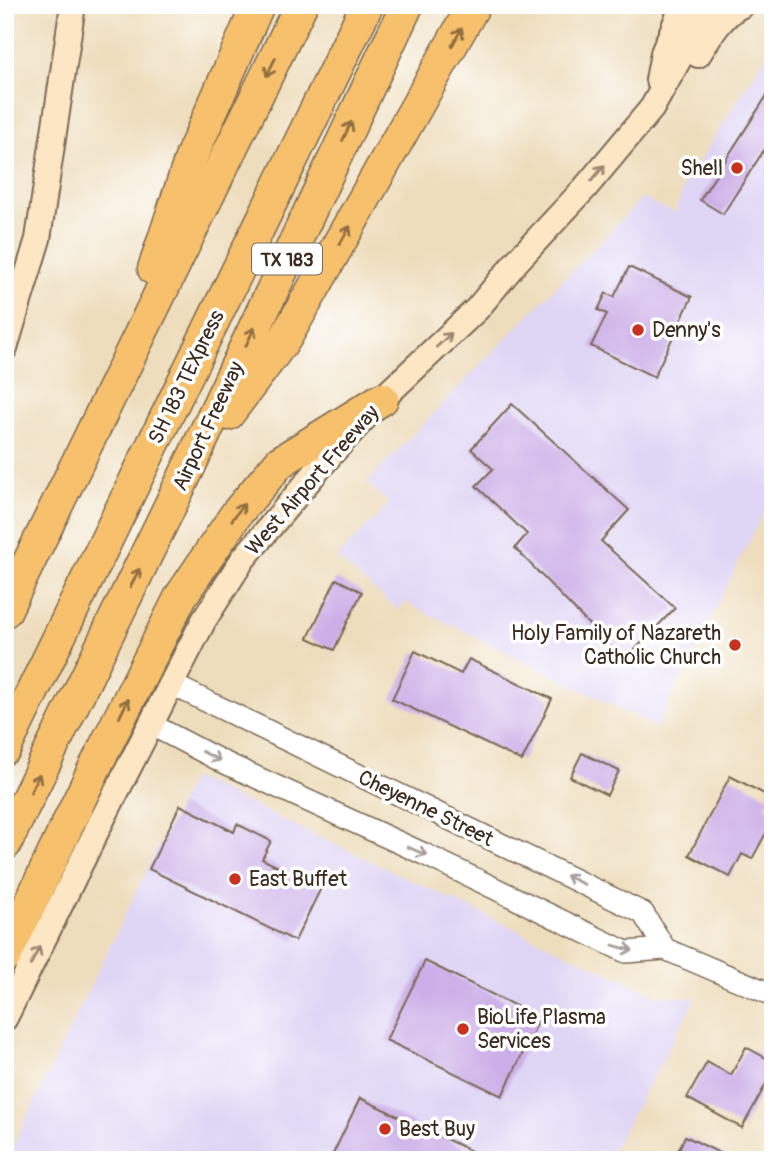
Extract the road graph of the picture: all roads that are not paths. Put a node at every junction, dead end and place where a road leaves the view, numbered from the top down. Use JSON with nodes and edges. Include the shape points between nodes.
{"nodes":[{"id":1,"x":73,"y":5,"type":"edge"},
{"id":2,"x":258,"y":5,"type":"edge"},
{"id":3,"x":301,"y":5,"type":"edge"},
{"id":4,"x":345,"y":5,"type":"edge"},
{"id":5,"x":367,"y":5,"type":"edge"},
{"id":6,"x":407,"y":5,"type":"edge"},
{"id":7,"x":474,"y":5,"type":"edge"},
{"id":8,"x":683,"y":5,"type":"edge"},
{"id":9,"x":709,"y":5,"type":"edge"},
{"id":10,"x":742,"y":5,"type":"edge"},
{"id":11,"x":652,"y":108,"type":"junction"},
{"id":12,"x":5,"y":348,"type":"edge"},
{"id":13,"x":116,"y":383,"type":"junction"},
{"id":14,"x":382,"y":399,"type":"junction"},
{"id":15,"x":190,"y":466,"type":"junction"},
{"id":16,"x":5,"y":611,"type":"edge"},
{"id":17,"x":171,"y":684,"type":"junction"},
{"id":18,"x":5,"y":704,"type":"edge"},
{"id":19,"x":150,"y":724,"type":"junction"},
{"id":20,"x":5,"y":748,"type":"edge"},
{"id":21,"x":5,"y":844,"type":"edge"},
{"id":22,"x":665,"y":949,"type":"junction"},
{"id":23,"x":5,"y":956,"type":"edge"},
{"id":24,"x":773,"y":995,"type":"edge"},
{"id":25,"x":5,"y":1018,"type":"edge"}],
"edges":[{"from":1,"to":12,"type":"main road","via":[[38,239]]},
{"from":2,"to":13,"type":"highway","via":[[192,155]]},
{"from":3,"to":13,"type":"highway","one_way":true},
{"from":4,"to":18,"type":"highway","name":"SH 183 TEXpress"},
{"from":5,"to":20,"type":"highway","name":"SH 183 TEXpress"},
{"from":15,"to":6,"type":"highway","name":"Airport Freeway","number":"TX 183","one_way":true},
{"from":15,"to":7,"type":"highway","one_way":true,"via":[[286,337]]},
{"from":8,"to":11,"type":"main road","via":[[663,54]]},
{"from":9,"to":11,"type":"main road","name":"West Airport Freeway"},
{"from":10,"to":11,"type":"main road","via":[[714,31],[678,86]]},
{"from":14,"to":11,"type":"main road","name":"West Airport Freeway","one_way":true,"via":[[477,309]]},
{"from":13,"to":16,"type":"highway"},
{"from":14,"to":17,"type":"main road","name":"West Airport Freeway","via":[[243,559]]},
{"from":23,"to":14,"type":"highway","one_way":true,"via":[[181,596],[230,523],[279,462]]},
{"from":21,"to":15,"type":"highway","name":"Airport Freeway","number":"TX 183","one_way":true},
{"from":17,"to":19,"type":"main road","name":"West Airport Freeway"},
{"from":22,"to":17,"type":"street","name":"Cheyenne Street","one_way":true,"via":[[643,913]]},
{"from":19,"to":22,"type":"street","name":"Cheyenne Street","one_way":true,"via":[[626,952]]},
{"from":25,"to":19,"type":"main road","name":"West Airport Freeway","one_way":true},
{"from":22,"to":24,"type":"street","name":"Cheyenne Street"}]}
